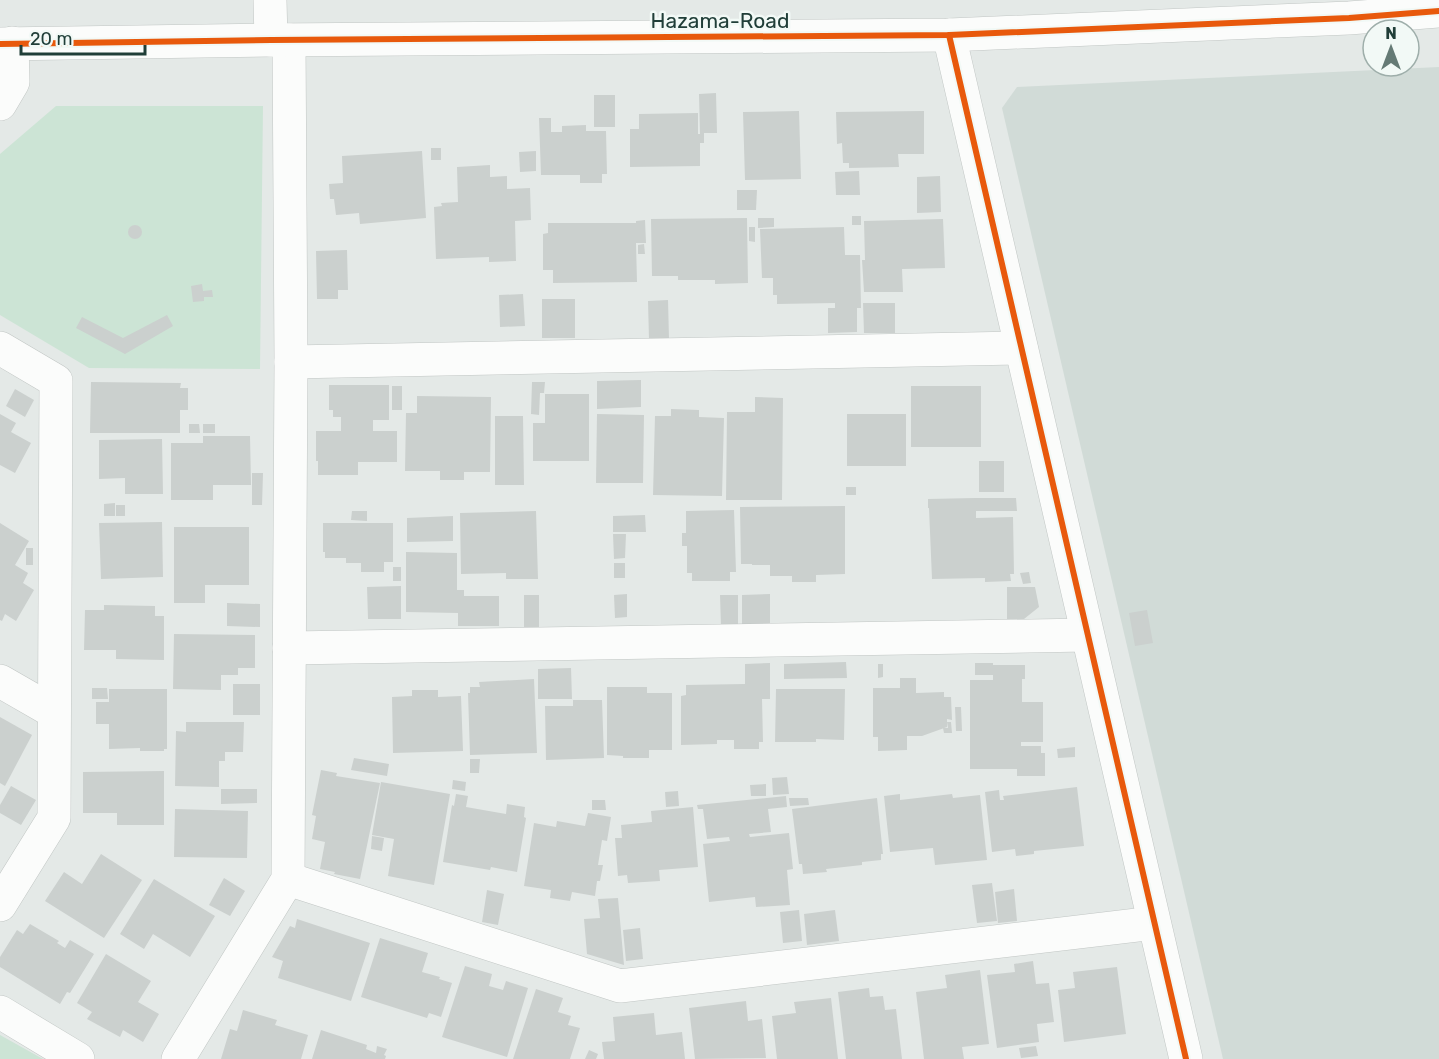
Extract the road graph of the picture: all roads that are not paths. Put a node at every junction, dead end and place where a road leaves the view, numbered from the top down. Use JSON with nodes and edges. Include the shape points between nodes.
{"nodes":[{"id":1,"x":270,"y":0,"type":"edge"},
{"id":2,"x":1349,"y":9,"type":"edge"},
{"id":3,"x":1439,"y":11,"type":"edge"},
{"id":4,"x":949,"y":35,"type":"junction"},
{"id":5,"x":280,"y":40,"type":"junction"},
{"id":6,"x":6,"y":43,"type":"edge"},
{"id":7,"x":0,"y":104,"type":"edge"},
{"id":8,"x":0,"y":348,"type":"edge"},
{"id":9,"x":1021,"y":348,"type":"junction"},
{"id":10,"x":291,"y":362,"type":"junction"},
{"id":11,"x":1087,"y":634,"type":"junction"},
{"id":12,"x":289,"y":648,"type":"junction"},
{"id":13,"x":0,"y":681,"type":"edge"},
{"id":14,"x":54,"y":712,"type":"junction"},
{"id":15,"x":288,"y":879,"type":"junction"},
{"id":16,"x":0,"y":905,"type":"edge"},
{"id":17,"x":1154,"y":923,"type":"junction"},
{"id":18,"x":0,"y":1012,"type":"edge"},
{"id":19,"x":78,"y":1059,"type":"edge"},
{"id":20,"x":178,"y":1059,"type":"edge"},
{"id":21,"x":1186,"y":1059,"type":"edge"}],
"edges":[{"from":1,"to":5,"type":"street"},
{"from":2,"to":3,"type":"street","name":"Hazama-Road"},
{"from":2,"to":4,"type":"street","name":"Hazama-Road"},
{"from":4,"to":5,"type":"street","name":"Hazama-Road"},
{"from":4,"to":9,"type":"street"},
{"from":5,"to":6,"type":"street","name":"Hazama-Road"},
{"from":5,"to":10,"type":"street"},
{"from":6,"to":7,"type":"street","via":[[13,82]]},
{"from":8,"to":14,"type":"street","via":[[56,381]]},
{"from":9,"to":10,"type":"street"},
{"from":9,"to":11,"type":"street"},
{"from":10,"to":12,"type":"street"},
{"from":11,"to":12,"type":"street"},
{"from":11,"to":17,"type":"street"},
{"from":12,"to":15,"type":"street"},
{"from":13,"to":14,"type":"street"},
{"from":14,"to":16,"type":"street","via":[[54,818]]},
{"from":15,"to":17,"type":"street","via":[[620,986]]},
{"from":15,"to":20,"type":"street"},
{"from":17,"to":21,"type":"street"},
{"from":18,"to":19,"type":"street"}]}
